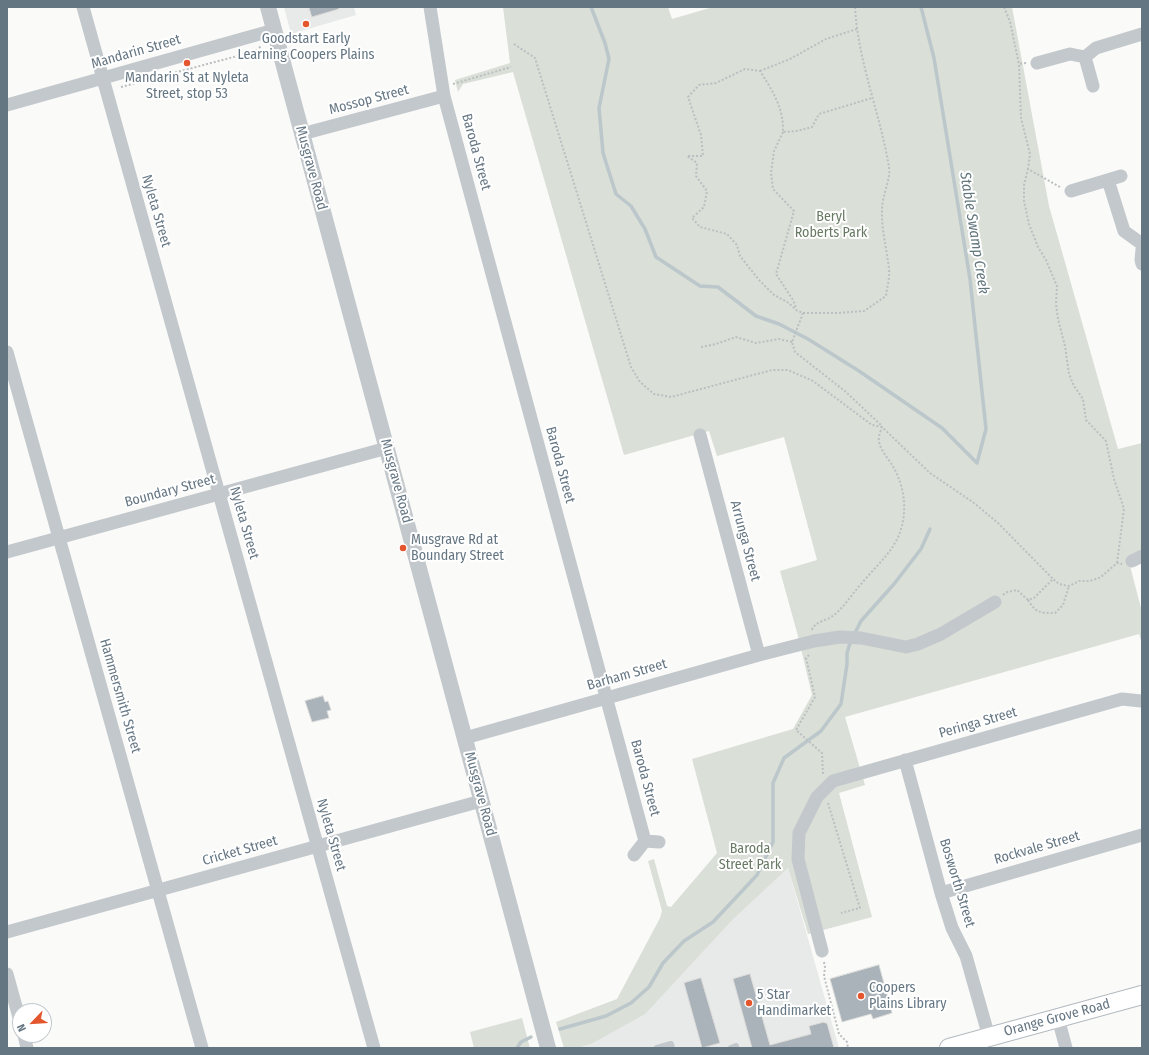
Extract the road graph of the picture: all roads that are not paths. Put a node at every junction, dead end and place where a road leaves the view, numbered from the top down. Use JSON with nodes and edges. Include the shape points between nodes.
{"nodes":[{"id":1,"x":83,"y":7,"type":"edge"},
{"id":2,"x":268,"y":7,"type":"edge"},
{"id":3,"x":430,"y":7,"type":"edge"},
{"id":4,"x":274,"y":30,"type":"junction"},
{"id":5,"x":1142,"y":34,"type":"edge"},
{"id":6,"x":1085,"y":57,"type":"junction"},
{"id":7,"x":1038,"y":63,"type":"road end"},
{"id":8,"x":103,"y":78,"type":"junction"},
{"id":9,"x":1093,"y":86,"type":"dead end"},
{"id":10,"x":443,"y":92,"type":"junction"},
{"id":11,"x":7,"y":104,"type":"edge"},
{"id":12,"x":302,"y":134,"type":"junction"},
{"id":13,"x":1121,"y":176,"type":"dead end"},
{"id":14,"x":1108,"y":180,"type":"junction"},
{"id":15,"x":1071,"y":191,"type":"road end"},
{"id":16,"x":1142,"y":244,"type":"edge"},
{"id":17,"x":1142,"y":249,"type":"edge"},
{"id":18,"x":1142,"y":264,"type":"edge"},
{"id":19,"x":7,"y":352,"type":"edge"},
{"id":20,"x":700,"y":435,"type":"dead end"},
{"id":21,"x":387,"y":448,"type":"junction"},
{"id":22,"x":219,"y":494,"type":"junction"},
{"id":23,"x":59,"y":538,"type":"junction"},
{"id":24,"x":7,"y":552,"type":"edge"},
{"id":25,"x":995,"y":602,"type":"road end"},
{"id":26,"x":759,"y":655,"type":"junction"},
{"id":27,"x":606,"y":697,"type":"junction"},
{"id":28,"x":1141,"y":701,"type":"dead end"},
{"id":29,"x":465,"y":738,"type":"junction"},
{"id":30,"x":905,"y":760,"type":"junction"},
{"id":31,"x":482,"y":801,"type":"junction"},
{"id":32,"x":1142,"y":835,"type":"edge"},
{"id":33,"x":645,"y":841,"type":"junction"},
{"id":34,"x":659,"y":842,"type":"dead end"},
{"id":35,"x":317,"y":846,"type":"junction"},
{"id":36,"x":634,"y":855,"type":"dead end"},
{"id":37,"x":158,"y":890,"type":"junction"},
{"id":38,"x":940,"y":892,"type":"junction"},
{"id":39,"x":7,"y":932,"type":"edge"},
{"id":40,"x":822,"y":951,"type":"road end"},
{"id":41,"x":7,"y":974,"type":"edge"},
{"id":42,"x":1142,"y":995,"type":"edge"},
{"id":43,"x":15,"y":1003,"type":"edge"},
{"id":44,"x":1058,"y":1018,"type":"junction"},
{"id":45,"x":989,"y":1037,"type":"junction"},
{"id":46,"x":202,"y":1048,"type":"edge"},
{"id":47,"x":374,"y":1048,"type":"edge"},
{"id":48,"x":548,"y":1048,"type":"edge"},
{"id":49,"x":657,"y":1048,"type":"edge"},
{"id":50,"x":672,"y":1048,"type":"edge"},
{"id":51,"x":949,"y":1048,"type":"edge"},
{"id":52,"x":1066,"y":1048,"type":"edge"}],
"edges":[{"from":1,"to":8,"type":"street","name":"Nyleta Street"},
{"from":2,"to":4,"type":"street","name":"Musgrave Road"},
{"from":3,"to":10,"type":"street","name":"Baroda Street"},
{"from":4,"to":8,"type":"street","name":"Mandarin Street"},
{"from":4,"to":12,"type":"street","name":"Musgrave Road"},
{"from":5,"to":6,"type":"street","via":[[1096,48]]},
{"from":6,"to":7,"type":"street","via":[[1070,54]]},
{"from":6,"to":9,"type":"street"},
{"from":8,"to":11,"type":"street","name":"Mandarin Street"},
{"from":8,"to":22,"type":"street","name":"Nyleta Street"},
{"from":10,"to":12,"type":"street","name":"Mossop Street"},
{"from":10,"to":27,"type":"street","name":"Baroda Street"},
{"from":12,"to":21,"type":"street","name":"Musgrave Road"},
{"from":13,"to":14,"type":"street"},
{"from":14,"to":15,"type":"street"},
{"from":14,"to":16,"type":"street","via":[[1124,231]]},
{"from":17,"to":18,"type":"street"},
{"from":19,"to":23,"type":"street","name":"Hammersmith Street"},
{"from":20,"to":26,"type":"street","name":"Arrunga Street"},
{"from":21,"to":22,"type":"street","name":"Boundary Street"},
{"from":21,"to":29,"type":"street","name":"Musgrave Road"},
{"from":22,"to":23,"type":"street","name":"Boundary Street"},
{"from":22,"to":35,"type":"street","name":"Nyleta Street"},
{"from":23,"to":24,"type":"street","name":"Boundary Street"},
{"from":23,"to":37,"type":"street","name":"Hammersmith Street"},
{"from":25,"to":26,"type":"street","name":"Barham Street","via":[[941,634],[906,647],[861,638],[840,637]]},
{"from":26,"to":27,"type":"street","name":"Barham Street"},
{"from":27,"to":29,"type":"street","name":"Barham Street"},
{"from":27,"to":33,"type":"street","name":"Baroda Street"},
{"from":28,"to":30,"type":"street","name":"Peringa Street","via":[[1122,699]]},
{"from":29,"to":31,"type":"street","name":"Musgrave Road"},
{"from":30,"to":38,"type":"street","name":"Bosworth Street"},
{"from":30,"to":40,"type":"street","name":"Peringa Street","via":[[833,781],[817,797],[800,833],[798,859]]},
{"from":31,"to":35,"type":"street","name":"Cricket Street"},
{"from":31,"to":48,"type":"street","name":"Musgrave Road"},
{"from":32,"to":38,"type":"street","name":"Rockvale Street"},
{"from":33,"to":34,"type":"street"},
{"from":33,"to":36,"type":"street"},
{"from":35,"to":37,"type":"street","name":"Cricket Street"},
{"from":35,"to":47,"type":"street","name":"Nyleta Street"},
{"from":37,"to":39,"type":"street","name":"Cricket Street"},
{"from":37,"to":46,"type":"street","name":"Hammersmith Street"},
{"from":38,"to":45,"type":"street","name":"Bosworth Street","via":[[952,928],[966,956]]},
{"from":41,"to":43,"type":"street"},
{"from":42,"to":44,"type":"main road","name":"Orange Grove Road"},
{"from":44,"to":45,"type":"main road","name":"Orange Grove Road"},
{"from":44,"to":52,"type":"street"},
{"from":45,"to":51,"type":"main road","name":"Orange Grove Road"},
{"from":49,"to":50,"type":"lane","via":[[671,1044]]}]}
